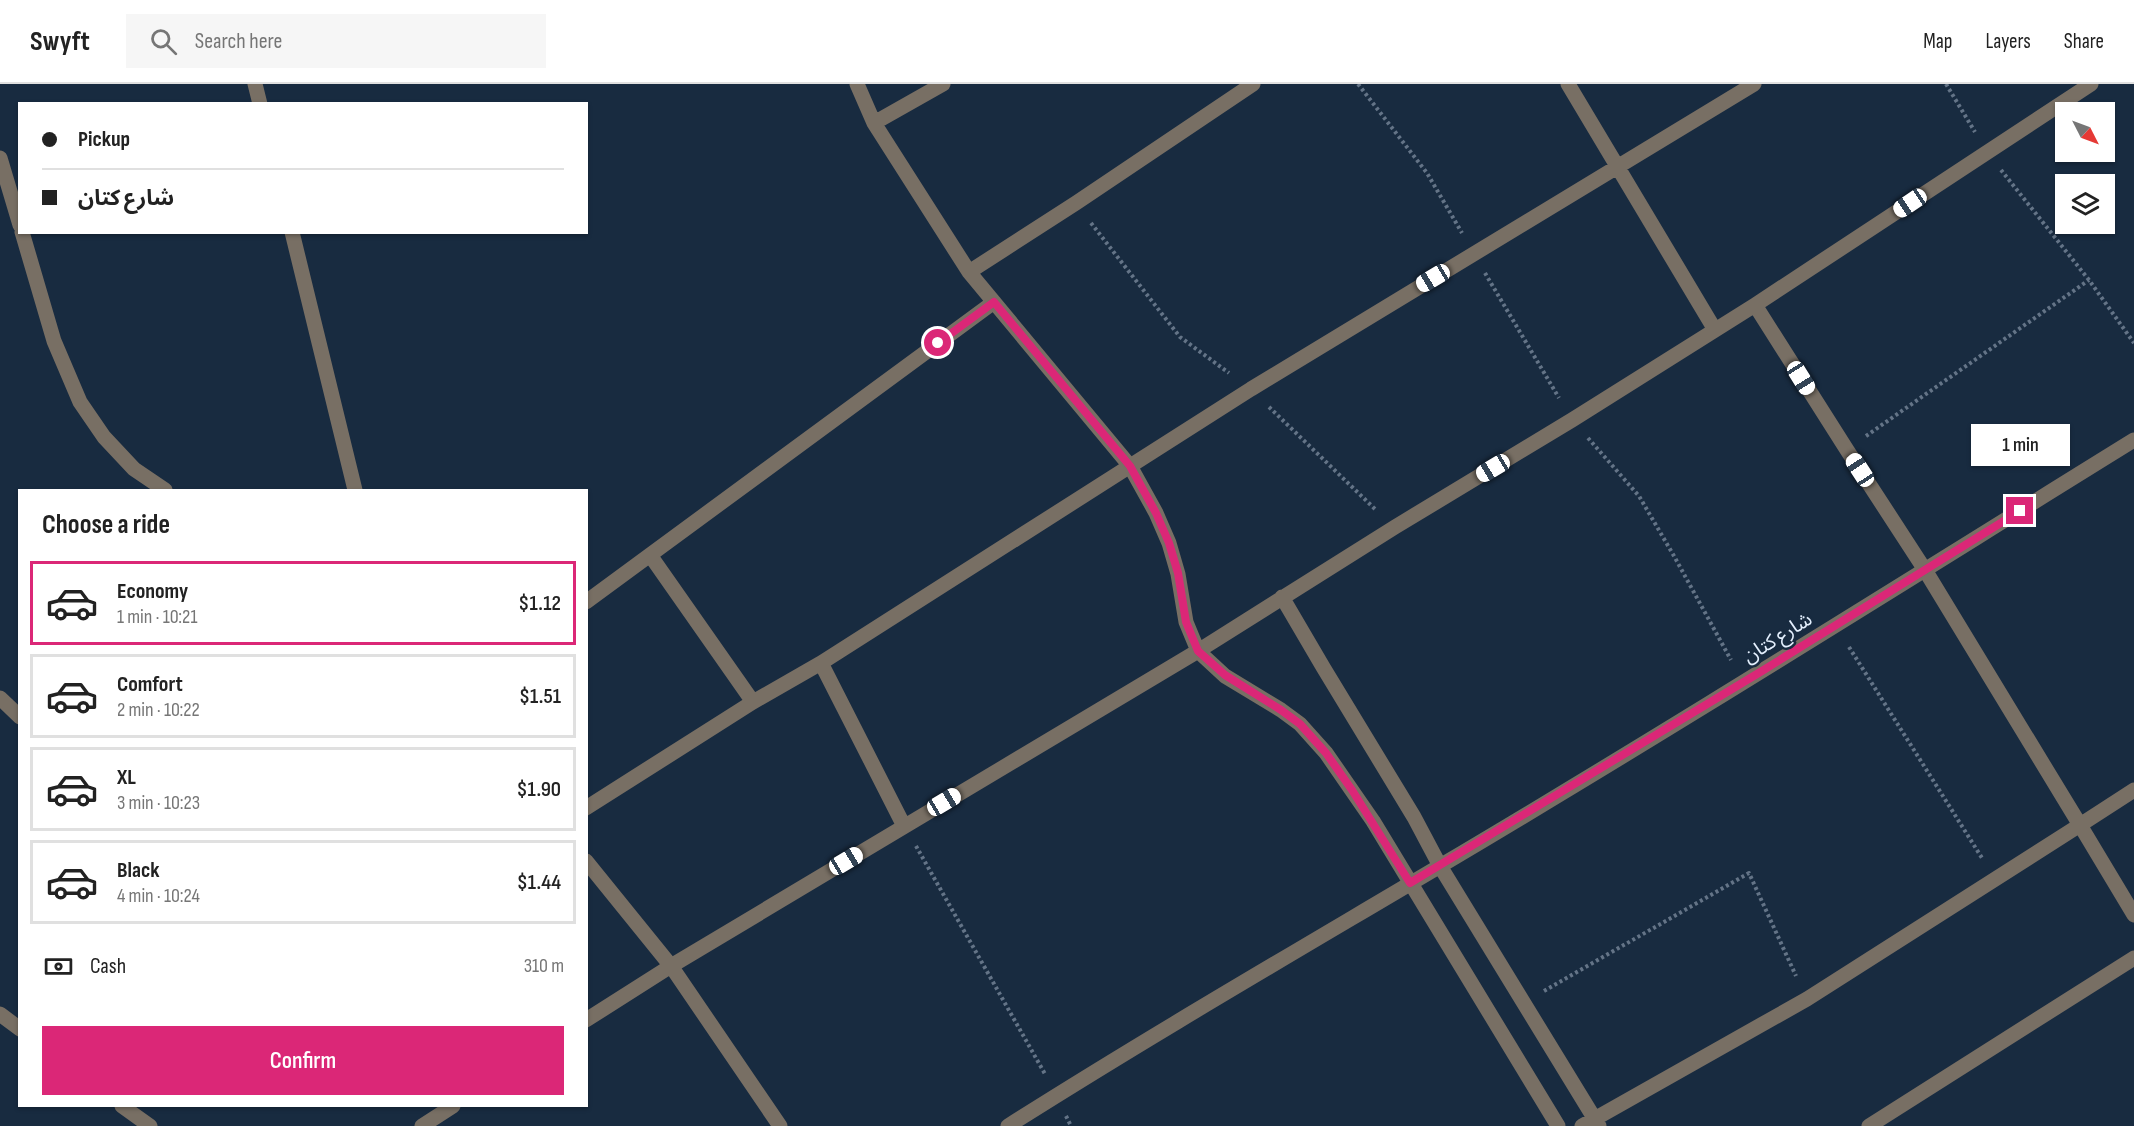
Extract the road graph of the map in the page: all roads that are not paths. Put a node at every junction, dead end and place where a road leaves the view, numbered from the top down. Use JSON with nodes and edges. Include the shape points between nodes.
{"nodes":[{"id":1,"x":255,"y":84,"type":"edge"},
{"id":2,"x":857,"y":84,"type":"edge"},
{"id":3,"x":943,"y":84,"type":"edge"},
{"id":4,"x":1253,"y":84,"type":"edge"},
{"id":5,"x":1568,"y":84,"type":"edge"},
{"id":6,"x":1755,"y":84,"type":"edge"},
{"id":7,"x":2091,"y":84,"type":"edge"},
{"id":8,"x":260,"y":102,"type":"edge"},
{"id":9,"x":874,"y":123,"type":"junction"},
{"id":10,"x":0,"y":159,"type":"edge"},
{"id":11,"x":1617,"y":167,"type":"junction"},
{"id":12,"x":18,"y":218,"type":"edge"},
{"id":13,"x":23,"y":234,"type":"edge"},
{"id":14,"x":292,"y":234,"type":"edge"},
{"id":15,"x":969,"y":272,"type":"junction"},
{"id":16,"x":994,"y":302,"type":"junction"},
{"id":17,"x":1755,"y":305,"type":"junction"},
{"id":18,"x":1715,"y":330,"type":"junction"},
{"id":19,"x":2134,"y":440,"type":"edge"},
{"id":20,"x":1130,"y":466,"type":"junction"},
{"id":21,"x":164,"y":489,"type":"edge"},
{"id":22,"x":355,"y":489,"type":"edge"},
{"id":23,"x":650,"y":555,"type":"junction"},
{"id":24,"x":1925,"y":570,"type":"junction"},
{"id":25,"x":1282,"y":597,"type":"junction"},
{"id":26,"x":588,"y":601,"type":"edge"},
{"id":27,"x":1198,"y":651,"type":"junction"},
{"id":28,"x":821,"y":663,"type":"junction"},
{"id":29,"x":0,"y":698,"type":"edge"},
{"id":30,"x":753,"y":702,"type":"junction"},
{"id":31,"x":18,"y":715,"type":"edge"},
{"id":32,"x":2134,"y":790,"type":"edge"},
{"id":33,"x":588,"y":807,"type":"edge"},
{"id":34,"x":2080,"y":825,"type":"junction"},
{"id":35,"x":904,"y":826,"type":"junction"},
{"id":36,"x":588,"y":863,"type":"edge"},
{"id":37,"x":1440,"y":866,"type":"junction"},
{"id":38,"x":1410,"y":883,"type":"junction"},
{"id":39,"x":2134,"y":915,"type":"edge"},
{"id":40,"x":2134,"y":958,"type":"edge"},
{"id":41,"x":671,"y":966,"type":"junction"},
{"id":42,"x":0,"y":1014,"type":"edge"},
{"id":43,"x":588,"y":1019,"type":"edge"},
{"id":44,"x":18,"y":1028,"type":"edge"},
{"id":45,"x":123,"y":1107,"type":"edge"},
{"id":46,"x":451,"y":1107,"type":"edge"},
{"id":47,"x":1592,"y":1124,"type":"edge"},
{"id":48,"x":150,"y":1126,"type":"edge"},
{"id":49,"x":422,"y":1126,"type":"edge"},
{"id":50,"x":780,"y":1126,"type":"edge"},
{"id":51,"x":1008,"y":1126,"type":"edge"},
{"id":52,"x":1558,"y":1126,"type":"edge"},
{"id":53,"x":1869,"y":1126,"type":"edge"}],
"edges":[{"from":1,"to":8,"type":"street"},
{"from":2,"to":9,"type":"street"},
{"from":3,"to":9,"type":"street"},
{"from":4,"to":15,"type":"street"},
{"from":5,"to":11,"type":"street"},
{"from":6,"to":11,"type":"street"},
{"from":7,"to":17,"type":"street"},
{"from":9,"to":15,"type":"street"},
{"from":10,"to":12,"type":"street"},
{"from":11,"to":18,"type":"street"},
{"from":11,"to":20,"type":"street"},
{"from":13,"to":21,"type":"street","via":[[54,341],[80,402],[104,437],[134,469]]},
{"from":14,"to":22,"type":"street"},
{"from":15,"to":16,"type":"street"},
{"from":16,"to":20,"type":"street"},
{"from":16,"to":23,"type":"street"},
{"from":17,"to":18,"type":"street"},
{"from":17,"to":24,"type":"street"},
{"from":18,"to":25,"type":"street"},
{"from":19,"to":24,"type":"street","name":"شارع كتان"},
{"from":20,"to":27,"type":"street","via":[[1169,543],[1186,622]]},
{"from":20,"to":28,"type":"street"},
{"from":23,"to":26,"type":"street"},
{"from":23,"to":30,"type":"street"},
{"from":24,"to":34,"type":"street"},
{"from":24,"to":37,"type":"street","name":"شارع كتان"},
{"from":25,"to":27,"type":"street"},
{"from":25,"to":37,"type":"street"},
{"from":27,"to":35,"type":"street"},
{"from":27,"to":38,"type":"street","via":[[1225,675],[1300,724],[1352,790]]},
{"from":28,"to":30,"type":"street"},
{"from":28,"to":35,"type":"street"},
{"from":29,"to":31,"type":"street"},
{"from":30,"to":33,"type":"street"},
{"from":32,"to":34,"type":"street"},
{"from":34,"to":39,"type":"street"},
{"from":34,"to":47,"type":"street","via":[[1807,999]]},
{"from":35,"to":41,"type":"street"},
{"from":36,"to":41,"type":"street"},
{"from":37,"to":38,"type":"street","name":"شارع كتان"},
{"from":37,"to":47,"type":"street"},
{"from":38,"to":51,"type":"street","name":"شارع كتان"},
{"from":38,"to":52,"type":"street"},
{"from":40,"to":53,"type":"street"},
{"from":41,"to":43,"type":"street"},
{"from":41,"to":50,"type":"street"},
{"from":42,"to":44,"type":"street"},
{"from":45,"to":48,"type":"street"},
{"from":46,"to":49,"type":"street"}]}
